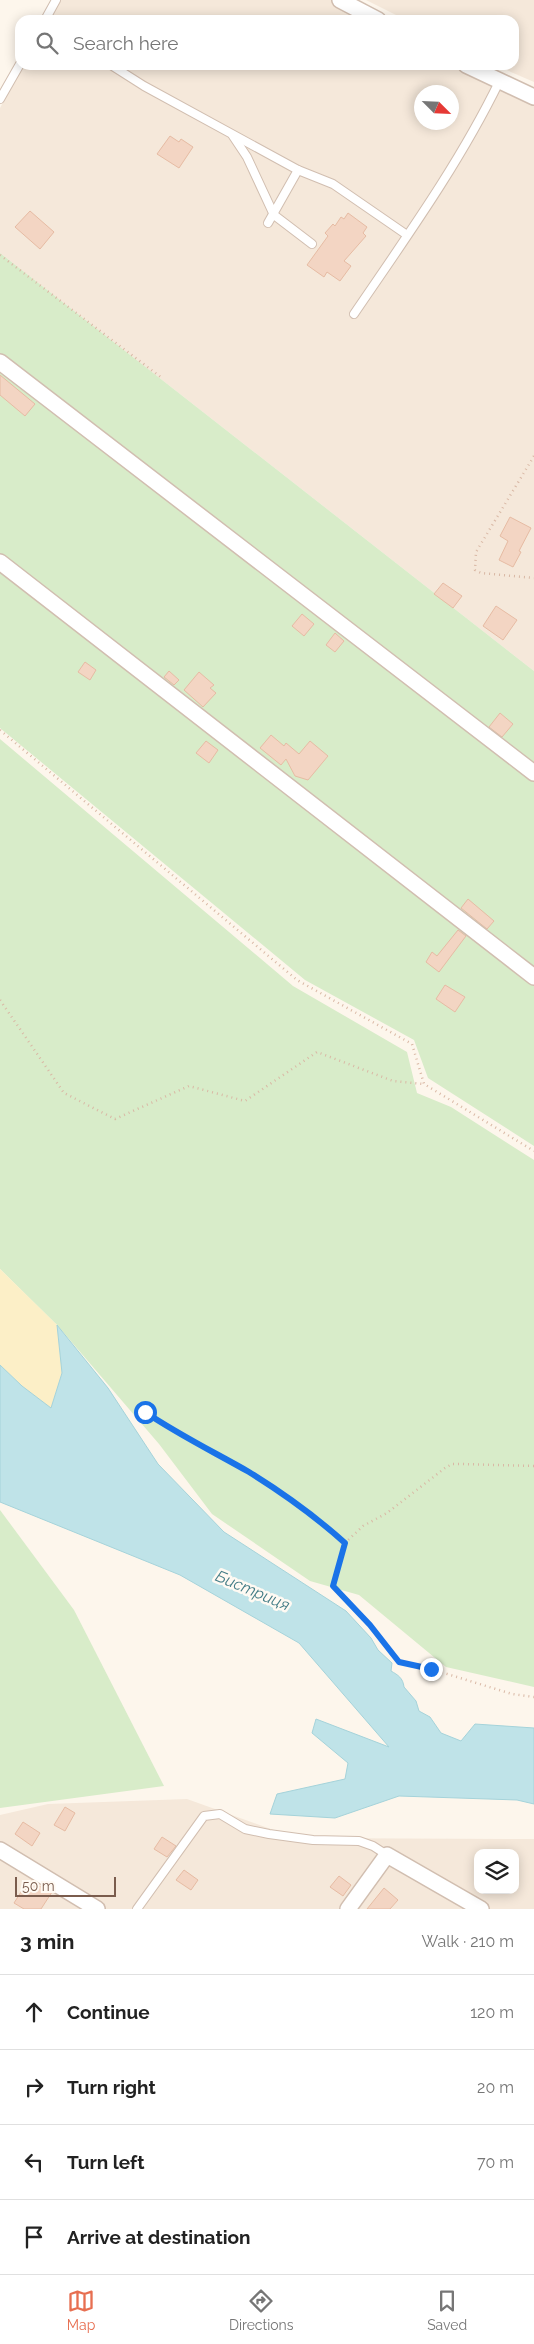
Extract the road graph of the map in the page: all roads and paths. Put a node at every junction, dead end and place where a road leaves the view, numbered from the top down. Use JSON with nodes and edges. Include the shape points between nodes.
{"nodes":[{"id":1,"x":56,"y":0,"type":"edge"},
{"id":2,"x":340,"y":0,"type":"edge"},
{"id":3,"x":48,"y":15,"type":"edge"},
{"id":4,"x":368,"y":15,"type":"edge"},
{"id":5,"x":17,"y":70,"type":"edge"},
{"id":6,"x":119,"y":70,"type":"edge"},
{"id":7,"x":476,"y":70,"type":"edge"},
{"id":8,"x":499,"y":82,"type":"junction"},
{"id":9,"x":534,"y":97,"type":"edge"},
{"id":10,"x":0,"y":99,"type":"edge"},
{"id":11,"x":232,"y":134,"type":"junction"},
{"id":12,"x":298,"y":170,"type":"junction"},
{"id":13,"x":274,"y":215,"type":"junction"},
{"id":14,"x":268,"y":223,"type":"dead end"},
{"id":15,"x":407,"y":235,"type":"junction"},
{"id":16,"x":312,"y":244,"type":"dead end"},
{"id":17,"x":0,"y":255,"type":"edge"},
{"id":18,"x":354,"y":314,"type":"dead end"},
{"id":19,"x":0,"y":362,"type":"edge"},
{"id":20,"x":162,"y":378,"type":"dead end"},
{"id":21,"x":534,"y":456,"type":"edge"},
{"id":22,"x":0,"y":562,"type":"edge"},
{"id":23,"x":534,"y":578,"type":"edge"},
{"id":24,"x":0,"y":730,"type":"edge"},
{"id":25,"x":534,"y":773,"type":"edge"},
{"id":26,"x":534,"y":977,"type":"edge"},
{"id":27,"x":0,"y":1000,"type":"edge"},
{"id":28,"x":424,"y":1084,"type":"junction"},
{"id":29,"x":534,"y":1151,"type":"edge"},
{"id":30,"x":145,"y":1412,"type":"dead end"},
{"id":31,"x":534,"y":1466,"type":"edge"},
{"id":32,"x":345,"y":1543,"type":"junction"},
{"id":33,"x":534,"y":1697,"type":"edge"},
{"id":34,"x":0,"y":1850,"type":"edge"},
{"id":35,"x":387,"y":1856,"type":"junction"},
{"id":36,"x":97,"y":1909,"type":"edge"},
{"id":37,"x":137,"y":1909,"type":"edge"},
{"id":38,"x":348,"y":1909,"type":"edge"},
{"id":39,"x":481,"y":1909,"type":"edge"}],
"edges":[{"from":1,"to":3,"type":"lane"},
{"from":2,"to":4,"type":"street"},
{"from":5,"to":10,"type":"lane"},
{"from":6,"to":11,"type":"lane"},
{"from":7,"to":8,"type":"street"},
{"from":8,"to":9,"type":"street"},
{"from":8,"to":15,"type":"lane","via":[[481,120]]},
{"from":11,"to":12,"type":"lane"},
{"from":11,"to":13,"type":"lane","via":[[252,165]]},
{"from":12,"to":13,"type":"lane"},
{"from":12,"to":15,"type":"lane","via":[[333,184]]},
{"from":13,"to":14,"type":"lane"},
{"from":13,"to":16,"type":"lane"},
{"from":15,"to":18,"type":"lane"},
{"from":17,"to":20,"type":"path"},
{"from":19,"to":25,"type":"street"},
{"from":21,"to":23,"type":"path","via":[[476,552],[475,570]]},
{"from":22,"to":26,"type":"street"},
{"from":24,"to":28,"type":"path","via":[[297,980],[412,1044]]},
{"from":27,"to":28,"type":"path","via":[[64,1093],[115,1119],[189,1086],[245,1101],[317,1052],[393,1081]]},
{"from":28,"to":29,"type":"path"},
{"from":30,"to":32,"type":"path","via":[[272,1487],[322,1522]]},
{"from":31,"to":32,"type":"path","via":[[452,1464],[387,1514],[363,1526]]},
{"from":32,"to":33,"type":"path","via":[[333,1586],[399,1662],[512,1694]]},
{"from":34,"to":36,"type":"street"},
{"from":35,"to":37,"type":"lane","via":[[358,1841],[312,1840],[269,1834],[245,1829],[220,1814],[204,1816]]},
{"from":35,"to":38,"type":"street"},
{"from":35,"to":39,"type":"street"}]}
